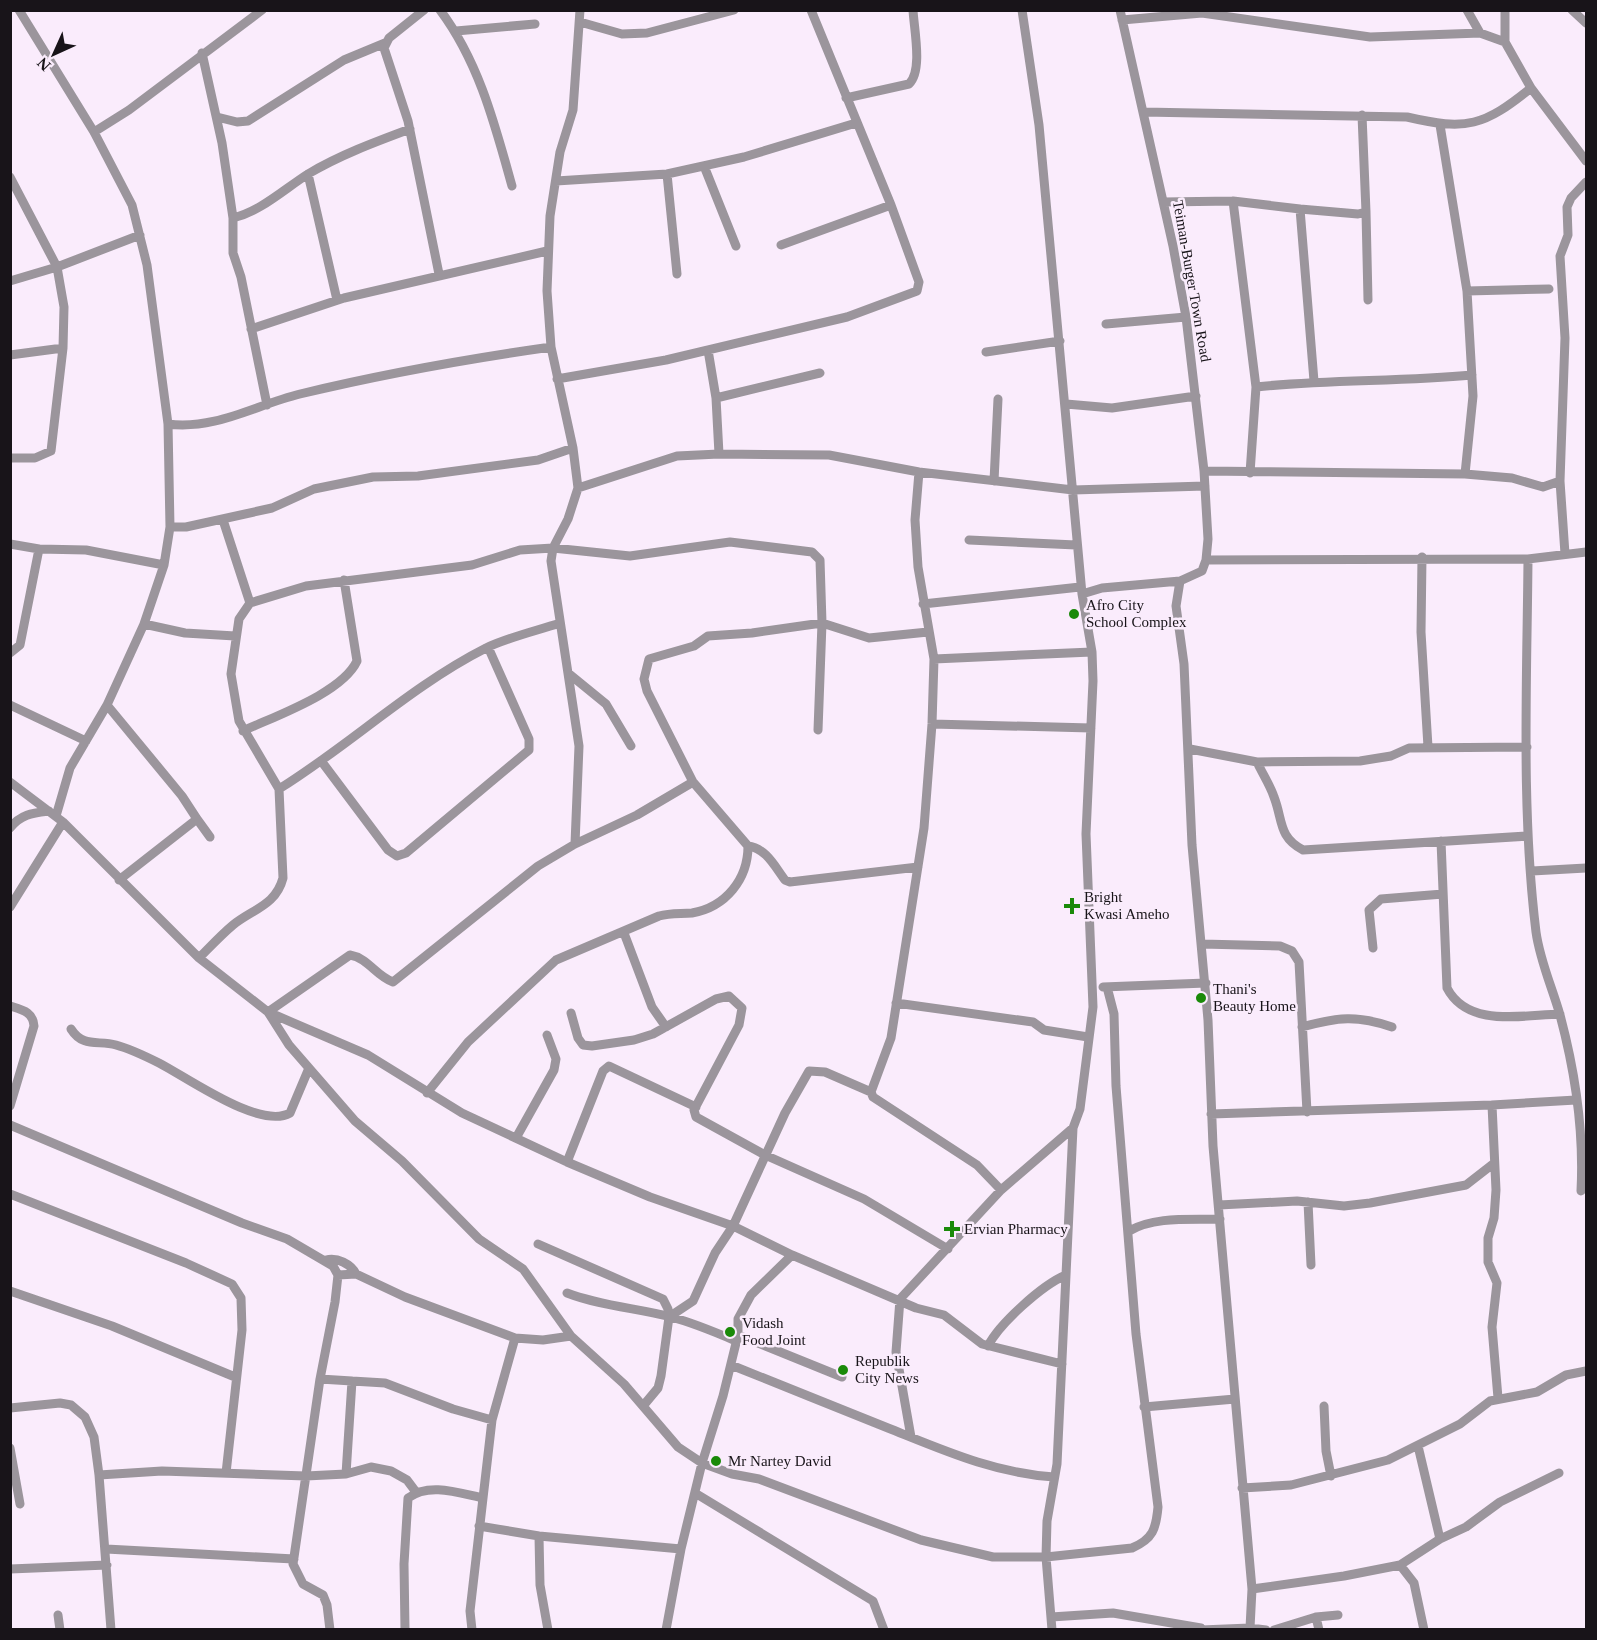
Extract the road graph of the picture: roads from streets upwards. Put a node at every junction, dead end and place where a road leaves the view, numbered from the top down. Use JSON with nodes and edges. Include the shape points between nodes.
{"nodes":[{"id":1,"x":19,"y":10,"type":"edge"},
{"id":2,"x":262,"y":10,"type":"edge"},
{"id":3,"x":424,"y":10,"type":"edge"},
{"id":4,"x":440,"y":10,"type":"edge"},
{"id":5,"x":580,"y":10,"type":"edge"},
{"id":6,"x":735,"y":10,"type":"edge"},
{"id":7,"x":811,"y":10,"type":"edge"},
{"id":8,"x":913,"y":10,"type":"edge"},
{"id":9,"x":1022,"y":10,"type":"edge"},
{"id":10,"x":1467,"y":10,"type":"edge"},
{"id":11,"x":1504,"y":10,"type":"edge"},
{"id":12,"x":1572,"y":10,"type":"edge"},
{"id":13,"x":1121,"y":15,"type":"edge"},
{"id":14,"x":580,"y":22,"type":"junction"},
{"id":15,"x":1587,"y":23,"type":"edge"},
{"id":16,"x":535,"y":24,"type":"dead end"},
{"id":17,"x":456,"y":31,"type":"junction"},
{"id":18,"x":1480,"y":33,"type":"junction"},
{"id":19,"x":1505,"y":42,"type":"junction"},
{"id":20,"x":385,"y":44,"type":"junction"},
{"id":21,"x":202,"y":53,"type":"junction"},
{"id":22,"x":1531,"y":88,"type":"junction"},
{"id":23,"x":846,"y":98,"type":"junction"},
{"id":24,"x":1144,"y":112,"type":"junction"},
{"id":25,"x":1362,"y":115,"type":"junction"},
{"id":26,"x":218,"y":117,"type":"junction"},
{"id":27,"x":856,"y":123,"type":"junction"},
{"id":28,"x":1440,"y":125,"type":"junction"},
{"id":29,"x":410,"y":129,"type":"junction"},
{"id":30,"x":94,"y":132,"type":"junction"},
{"id":31,"x":1587,"y":161,"type":"edge"},
{"id":32,"x":704,"y":166,"type":"junction"},
{"id":33,"x":308,"y":174,"type":"junction"},
{"id":34,"x":667,"y":174,"type":"junction"},
{"id":35,"x":10,"y":177,"type":"edge"},
{"id":36,"x":556,"y":181,"type":"junction"},
{"id":37,"x":1587,"y":182,"type":"edge"},
{"id":38,"x":512,"y":186,"type":"dead end"},
{"id":39,"x":1233,"y":201,"type":"junction"},
{"id":40,"x":1163,"y":202,"type":"junction"},
{"id":41,"x":891,"y":205,"type":"junction"},
{"id":42,"x":1300,"y":209,"type":"junction"},
{"id":43,"x":1366,"y":212,"type":"junction"},
{"id":44,"x":233,"y":218,"type":"junction"},
{"id":45,"x":140,"y":235,"type":"junction"},
{"id":46,"x":782,"y":245,"type":"dead end"},
{"id":47,"x":736,"y":246,"type":"dead end"},
{"id":48,"x":547,"y":251,"type":"junction"},
{"id":49,"x":57,"y":267,"type":"junction"},
{"id":50,"x":439,"y":274,"type":"junction"},
{"id":51,"x":676,"y":274,"type":"dead end"},
{"id":52,"x":10,"y":281,"type":"edge"},
{"id":53,"x":1549,"y":289,"type":"dead end"},
{"id":54,"x":1467,"y":291,"type":"junction"},
{"id":55,"x":337,"y":300,"type":"junction"},
{"id":56,"x":1368,"y":300,"type":"dead end"},
{"id":57,"x":1186,"y":317,"type":"junction"},
{"id":58,"x":1106,"y":324,"type":"dead end"},
{"id":59,"x":251,"y":329,"type":"junction"},
{"id":60,"x":1060,"y":341,"type":"junction"},
{"id":61,"x":551,"y":347,"type":"junction"},
{"id":62,"x":63,"y":348,"type":"junction"},
{"id":63,"x":708,"y":350,"type":"junction"},
{"id":64,"x":986,"y":352,"type":"dead end"},
{"id":65,"x":10,"y":355,"type":"edge"},
{"id":66,"x":820,"y":373,"type":"dead end"},
{"id":67,"x":1472,"y":375,"type":"junction"},
{"id":68,"x":557,"y":379,"type":"junction"},
{"id":69,"x":1314,"y":381,"type":"junction"},
{"id":70,"x":1256,"y":387,"type":"junction"},
{"id":71,"x":1196,"y":396,"type":"junction"},
{"id":72,"x":716,"y":398,"type":"junction"},
{"id":73,"x":998,"y":399,"type":"dead end"},
{"id":74,"x":1066,"y":404,"type":"junction"},
{"id":75,"x":267,"y":405,"type":"junction"},
{"id":76,"x":168,"y":424,"type":"junction"},
{"id":77,"x":573,"y":448,"type":"junction"},
{"id":78,"x":719,"y":454,"type":"junction"},
{"id":79,"x":10,"y":458,"type":"edge"},
{"id":80,"x":1204,"y":471,"type":"junction"},
{"id":81,"x":919,"y":472,"type":"junction"},
{"id":82,"x":1250,"y":472,"type":"junction"},
{"id":83,"x":1465,"y":474,"type":"junction"},
{"id":84,"x":1560,"y":481,"type":"junction"},
{"id":85,"x":994,"y":482,"type":"junction"},
{"id":86,"x":1205,"y":486,"type":"junction"},
{"id":87,"x":578,"y":488,"type":"junction"},
{"id":88,"x":1072,"y":490,"type":"junction"},
{"id":89,"x":223,"y":520,"type":"junction"},
{"id":90,"x":170,"y":527,"type":"junction"},
{"id":91,"x":969,"y":540,"type":"dead end"},
{"id":92,"x":10,"y":544,"type":"edge"},
{"id":93,"x":1076,"y":545,"type":"junction"},
{"id":94,"x":553,"y":548,"type":"junction"},
{"id":95,"x":39,"y":549,"type":"junction"},
{"id":96,"x":1587,"y":552,"type":"edge"},
{"id":97,"x":1565,"y":554,"type":"junction"},
{"id":98,"x":1422,"y":557,"type":"junction"},
{"id":99,"x":1528,"y":559,"type":"junction"},
{"id":100,"x":1206,"y":560,"type":"junction"},
{"id":101,"x":164,"y":565,"type":"junction"},
{"id":102,"x":344,"y":580,"type":"junction"},
{"id":103,"x":1180,"y":581,"type":"junction"},
{"id":104,"x":1081,"y":591,"type":"junction"},
{"id":105,"x":250,"y":603,"type":"junction"},
{"id":106,"x":923,"y":604,"type":"junction"},
{"id":107,"x":560,"y":623,"type":"junction"},
{"id":108,"x":822,"y":623,"type":"junction"},
{"id":109,"x":144,"y":624,"type":"junction"},
{"id":110,"x":928,"y":632,"type":"junction"},
{"id":111,"x":235,"y":636,"type":"junction"},
{"id":112,"x":488,"y":647,"type":"junction"},
{"id":113,"x":1092,"y":652,"type":"junction"},
{"id":114,"x":10,"y":653,"type":"edge"},
{"id":115,"x":934,"y":659,"type":"junction"},
{"id":116,"x":568,"y":673,"type":"junction"},
{"id":117,"x":10,"y":705,"type":"edge"},
{"id":118,"x":107,"y":705,"type":"junction"},
{"id":119,"x":932,"y":724,"type":"junction"},
{"id":120,"x":1091,"y":728,"type":"junction"},
{"id":121,"x":819,"y":730,"type":"dead end"},
{"id":122,"x":243,"y":731,"type":"junction"},
{"id":123,"x":86,"y":741,"type":"junction"},
{"id":124,"x":631,"y":746,"type":"dead end"},
{"id":125,"x":1428,"y":747,"type":"junction"},
{"id":126,"x":1527,"y":747,"type":"junction"},
{"id":127,"x":1190,"y":749,"type":"junction"},
{"id":128,"x":322,"y":762,"type":"junction"},
{"id":129,"x":1257,"y":762,"type":"junction"},
{"id":130,"x":10,"y":782,"type":"edge"},
{"id":131,"x":693,"y":782,"type":"junction"},
{"id":132,"x":279,"y":789,"type":"junction"},
{"id":133,"x":56,"y":816,"type":"junction"},
{"id":134,"x":196,"y":819,"type":"junction"},
{"id":135,"x":10,"y":828,"type":"edge"},
{"id":136,"x":1528,"y":836,"type":"junction"},
{"id":137,"x":210,"y":837,"type":"dead end"},
{"id":138,"x":1441,"y":841,"type":"junction"},
{"id":139,"x":575,"y":844,"type":"junction"},
{"id":140,"x":748,"y":846,"type":"junction"},
{"id":141,"x":918,"y":867,"type":"junction"},
{"id":142,"x":1587,"y":868,"type":"edge"},
{"id":143,"x":1532,"y":871,"type":"junction"},
{"id":144,"x":119,"y":880,"type":"junction"},
{"id":145,"x":1443,"y":894,"type":"junction"},
{"id":146,"x":11,"y":907,"type":"edge"},
{"id":147,"x":624,"y":933,"type":"junction"},
{"id":148,"x":1202,"y":944,"type":"junction"},
{"id":149,"x":1373,"y":948,"type":"dead end"},
{"id":150,"x":199,"y":958,"type":"junction"},
{"id":151,"x":1206,"y":983,"type":"junction"},
{"id":152,"x":1093,"y":987,"type":"junction"},
{"id":153,"x":1107,"y":987,"type":"junction"},
{"id":154,"x":896,"y":1003,"type":"junction"},
{"id":155,"x":10,"y":1006,"type":"edge"},
{"id":156,"x":268,"y":1012,"type":"junction"},
{"id":157,"x":571,"y":1013,"type":"dead end"},
{"id":158,"x":1560,"y":1014,"type":"junction"},
{"id":159,"x":666,"y":1027,"type":"junction"},
{"id":160,"x":1302,"y":1027,"type":"junction"},
{"id":161,"x":1392,"y":1027,"type":"dead end"},
{"id":162,"x":71,"y":1029,"type":"dead end"},
{"id":163,"x":547,"y":1035,"type":"dead end"},
{"id":164,"x":1088,"y":1037,"type":"junction"},
{"id":165,"x":309,"y":1068,"type":"junction"},
{"id":166,"x":871,"y":1092,"type":"junction"},
{"id":167,"x":427,"y":1093,"type":"junction"},
{"id":168,"x":1576,"y":1100,"type":"junction"},
{"id":169,"x":1492,"y":1105,"type":"junction"},
{"id":170,"x":10,"y":1106,"type":"edge"},
{"id":171,"x":696,"y":1107,"type":"junction"},
{"id":172,"x":1307,"y":1112,"type":"junction"},
{"id":173,"x":1211,"y":1114,"type":"junction"},
{"id":174,"x":10,"y":1125,"type":"edge"},
{"id":175,"x":1073,"y":1128,"type":"junction"},
{"id":176,"x":516,"y":1138,"type":"junction"},
{"id":177,"x":765,"y":1155,"type":"junction"},
{"id":178,"x":567,"y":1162,"type":"junction"},
{"id":179,"x":1493,"y":1164,"type":"junction"},
{"id":180,"x":1001,"y":1190,"type":"junction"},
{"id":181,"x":1581,"y":1191,"type":"dead end"},
{"id":182,"x":10,"y":1194,"type":"edge"},
{"id":183,"x":1308,"y":1202,"type":"junction"},
{"id":184,"x":1219,"y":1205,"type":"junction"},
{"id":185,"x":1220,"y":1219,"type":"junction"},
{"id":186,"x":733,"y":1226,"type":"junction"},
{"id":187,"x":1130,"y":1231,"type":"junction"},
{"id":188,"x":538,"y":1244,"type":"dead end"},
{"id":189,"x":948,"y":1249,"type":"junction"},
{"id":190,"x":792,"y":1255,"type":"junction"},
{"id":191,"x":326,"y":1260,"type":"junction"},
{"id":192,"x":1311,"y":1265,"type":"dead end"},
{"id":193,"x":356,"y":1274,"type":"junction"},
{"id":194,"x":338,"y":1275,"type":"junction"},
{"id":195,"x":1066,"y":1275,"type":"junction"},
{"id":196,"x":10,"y":1291,"type":"edge"},
{"id":197,"x":567,"y":1293,"type":"dead end"},
{"id":198,"x":900,"y":1299,"type":"junction"},
{"id":199,"x":669,"y":1317,"type":"junction"},
{"id":200,"x":571,"y":1336,"type":"junction"},
{"id":201,"x":515,"y":1338,"type":"junction"},
{"id":202,"x":737,"y":1338,"type":"junction"},
{"id":203,"x":988,"y":1346,"type":"junction"},
{"id":204,"x":1062,"y":1364,"type":"junction"},
{"id":205,"x":731,"y":1365,"type":"junction"},
{"id":206,"x":1587,"y":1371,"type":"edge"},
{"id":207,"x":235,"y":1377,"type":"junction"},
{"id":208,"x":842,"y":1377,"type":"dead end"},
{"id":209,"x":320,"y":1379,"type":"junction"},
{"id":210,"x":352,"y":1381,"type":"junction"},
{"id":211,"x":1498,"y":1398,"type":"junction"},
{"id":212,"x":1235,"y":1399,"type":"junction"},
{"id":213,"x":643,"y":1406,"type":"junction"},
{"id":214,"x":1324,"y":1406,"type":"dead end"},
{"id":215,"x":1144,"y":1407,"type":"junction"},
{"id":216,"x":10,"y":1408,"type":"edge"},
{"id":217,"x":492,"y":1420,"type":"junction"},
{"id":218,"x":911,"y":1437,"type":"junction"},
{"id":219,"x":1418,"y":1446,"type":"junction"},
{"id":220,"x":10,"y":1448,"type":"edge"},
{"id":221,"x":702,"y":1463,"type":"junction"},
{"id":222,"x":226,"y":1473,"type":"junction"},
{"id":223,"x":1559,"y":1473,"type":"dead end"},
{"id":224,"x":346,"y":1474,"type":"junction"},
{"id":225,"x":99,"y":1475,"type":"junction"},
{"id":226,"x":306,"y":1476,"type":"junction"},
{"id":227,"x":1331,"y":1476,"type":"junction"},
{"id":228,"x":1054,"y":1477,"type":"junction"},
{"id":229,"x":1242,"y":1488,"type":"junction"},
{"id":230,"x":416,"y":1492,"type":"junction"},
{"id":231,"x":695,"y":1493,"type":"junction"},
{"id":232,"x":483,"y":1497,"type":"junction"},
{"id":233,"x":20,"y":1504,"type":"dead end"},
{"id":234,"x":479,"y":1526,"type":"junction"},
{"id":235,"x":539,"y":1536,"type":"junction"},
{"id":236,"x":1440,"y":1539,"type":"junction"},
{"id":237,"x":106,"y":1549,"type":"junction"},
{"id":238,"x":681,"y":1549,"type":"junction"},
{"id":239,"x":1046,"y":1557,"type":"junction"},
{"id":240,"x":294,"y":1559,"type":"junction"},
{"id":241,"x":107,"y":1565,"type":"junction"},
{"id":242,"x":1400,"y":1565,"type":"junction"},
{"id":243,"x":10,"y":1569,"type":"edge"},
{"id":244,"x":1252,"y":1588,"type":"junction"},
{"id":245,"x":1338,"y":1615,"type":"dead end"},
{"id":246,"x":58,"y":1616,"type":"dead end"},
{"id":247,"x":1051,"y":1617,"type":"junction"},
{"id":248,"x":1316,"y":1617,"type":"junction"},
{"id":249,"x":1250,"y":1628,"type":"junction"},
{"id":250,"x":60,"y":1629,"type":"edge"},
{"id":251,"x":111,"y":1629,"type":"edge"},
{"id":252,"x":330,"y":1629,"type":"edge"},
{"id":253,"x":405,"y":1629,"type":"edge"},
{"id":254,"x":472,"y":1629,"type":"edge"},
{"id":255,"x":548,"y":1629,"type":"edge"},
{"id":256,"x":666,"y":1629,"type":"edge"},
{"id":257,"x":884,"y":1629,"type":"edge"},
{"id":258,"x":1052,"y":1629,"type":"edge"},
{"id":259,"x":1201,"y":1629,"type":"edge"},
{"id":260,"x":1266,"y":1629,"type":"edge"},
{"id":261,"x":1274,"y":1629,"type":"edge"},
{"id":262,"x":1318,"y":1629,"type":"edge"},
{"id":263,"x":1424,"y":1629,"type":"edge"}],
"edges":[{"from":1,"to":30,"type":"street"},
{"from":2,"to":21,"type":"street"},
{"from":3,"to":20,"type":"street"},
{"from":4,"to":17,"type":"street"},
{"from":5,"to":14,"type":"street"},
{"from":6,"to":14,"type":"street","via":[[647,33],[621,34]]},
{"from":7,"to":23,"type":"street"},
{"from":8,"to":23,"type":"street","via":[[917,67],[913,80]]},
{"from":9,"to":60,"type":"street","via":[[1039,125]]},
{"from":10,"to":18,"type":"street"},
{"from":11,"to":19,"type":"street"},
{"from":12,"to":15,"type":"street"},
{"from":13,"to":18,"type":"street","via":[[1202,13],[1370,37]]},
{"from":13,"to":24,"type":"street","name":"Teiman-Burger Town Road"},
{"from":14,"to":36,"type":"street","via":[[573,110]]},
{"from":16,"to":17,"type":"street"},
{"from":17,"to":38,"type":"street","via":[[496,126]]},
{"from":18,"to":19,"type":"street"},
{"from":19,"to":22,"type":"street"},
{"from":20,"to":26,"type":"street","via":[[344,60],[248,121]]},
{"from":20,"to":29,"type":"street"},
{"from":21,"to":26,"type":"street"},
{"from":21,"to":30,"type":"street"},
{"from":22,"to":28,"type":"street","via":[[1495,115],[1475,122]]},
{"from":22,"to":31,"type":"street"},
{"from":23,"to":27,"type":"street"},
{"from":24,"to":25,"type":"street"},
{"from":24,"to":40,"type":"street","name":"Teiman-Burger Town Road"},
{"from":25,"to":28,"type":"street","via":[[1407,117]]},
{"from":25,"to":43,"type":"street"},
{"from":26,"to":44,"type":"street"},
{"from":27,"to":32,"type":"street"},
{"from":27,"to":41,"type":"street"},
{"from":28,"to":54,"type":"street"},
{"from":29,"to":33,"type":"street","via":[[348,152]]},
{"from":29,"to":50,"type":"street"},
{"from":30,"to":45,"type":"street","via":[[132,205]]},
{"from":32,"to":34,"type":"street"},
{"from":32,"to":47,"type":"street"},
{"from":33,"to":44,"type":"street","via":[[256,210]]},
{"from":33,"to":55,"type":"street"},
{"from":34,"to":36,"type":"street"},
{"from":34,"to":51,"type":"street"},
{"from":35,"to":49,"type":"street"},
{"from":36,"to":48,"type":"street"},
{"from":37,"to":84,"type":"street","via":[[1567,207],[1568,235],[1560,256],[1565,338]]},
{"from":39,"to":40,"type":"street"},
{"from":39,"to":42,"type":"street"},
{"from":39,"to":70,"type":"street"},
{"from":40,"to":57,"type":"street","name":"Teiman-Burger Town Road"},
{"from":41,"to":46,"type":"street"},
{"from":41,"to":63,"type":"street","via":[[919,282],[912,295],[847,316]]},
{"from":42,"to":43,"type":"street"},
{"from":42,"to":69,"type":"street"},
{"from":43,"to":56,"type":"street"},
{"from":44,"to":59,"type":"street","via":[[233,252]]},
{"from":45,"to":49,"type":"street"},
{"from":45,"to":76,"type":"street","via":[[154,307]]},
{"from":48,"to":50,"type":"street"},
{"from":48,"to":61,"type":"street"},
{"from":49,"to":52,"type":"street"},
{"from":49,"to":62,"type":"street","via":[[64,307]]},
{"from":50,"to":55,"type":"street"},
{"from":53,"to":54,"type":"street"},
{"from":54,"to":67,"type":"street"},
{"from":55,"to":59,"type":"street"},
{"from":57,"to":58,"type":"street"},
{"from":57,"to":71,"type":"street","name":"Teiman-Burger Town Road"},
{"from":59,"to":75,"type":"street"},
{"from":60,"to":64,"type":"street"},
{"from":60,"to":74,"type":"street"},
{"from":61,"to":68,"type":"street"},
{"from":61,"to":75,"type":"street","via":[[470,358]]},
{"from":62,"to":65,"type":"street"},
{"from":62,"to":79,"type":"street","via":[[51,451],[35,458]]},
{"from":63,"to":68,"type":"street"},
{"from":63,"to":72,"type":"street"},
{"from":66,"to":72,"type":"street"},
{"from":67,"to":69,"type":"street","via":[[1345,383]]},
{"from":67,"to":83,"type":"street","via":[[1472,426]]},
{"from":68,"to":77,"type":"street"},
{"from":69,"to":70,"type":"street"},
{"from":70,"to":82,"type":"street"},
{"from":71,"to":74,"type":"street","via":[[1112,408]]},
{"from":71,"to":80,"type":"street","name":"Teiman-Burger Town Road"},
{"from":72,"to":78,"type":"street"},
{"from":73,"to":85,"type":"street"},
{"from":74,"to":88,"type":"street"},
{"from":75,"to":76,"type":"street","via":[[205,424]]},
{"from":76,"to":90,"type":"street"},
{"from":77,"to":87,"type":"street"},
{"from":77,"to":89,"type":"street","via":[[538,460],[418,476],[373,477],[314,489],[272,508]]},
{"from":78,"to":81,"type":"street","via":[[829,456]]},
{"from":78,"to":87,"type":"street","via":[[677,456]]},
{"from":80,"to":82,"type":"street"},
{"from":80,"to":86,"type":"street","name":"Teiman-Burger Town Road"},
{"from":81,"to":85,"type":"street"},
{"from":81,"to":106,"type":"street","via":[[915,520]]},
{"from":82,"to":83,"type":"street"},
{"from":83,"to":84,"type":"street","via":[[1512,478],[1543,487]]},
{"from":84,"to":97,"type":"street"},
{"from":85,"to":88,"type":"street"},
{"from":86,"to":88,"type":"street"},
{"from":86,"to":100,"type":"street","name":"Teiman-Burger Town Road"},
{"from":87,"to":94,"type":"street"},
{"from":88,"to":93,"type":"street"},
{"from":89,"to":90,"type":"street"},
{"from":89,"to":105,"type":"street"},
{"from":90,"to":101,"type":"street"},
{"from":91,"to":93,"type":"street"},
{"from":92,"to":95,"type":"street"},
{"from":93,"to":104,"type":"street"},
{"from":94,"to":102,"type":"street","via":[[520,550],[456,567]]},
{"from":94,"to":107,"type":"street","via":[[550,561]]},
{"from":94,"to":108,"type":"street","via":[[630,556],[730,542],[812,552],[820,560]]},
{"from":95,"to":101,"type":"street","via":[[86,550]]},
{"from":95,"to":114,"type":"street","via":[[20,645]]},
{"from":96,"to":97,"type":"street"},
{"from":97,"to":99,"type":"street"},
{"from":98,"to":99,"type":"street"},
{"from":98,"to":100,"type":"street"},
{"from":98,"to":125,"type":"street","via":[[1421,632]]},
{"from":99,"to":126,"type":"street"},
{"from":100,"to":103,"type":"street","via":[[1202,571]]},
{"from":101,"to":109,"type":"street"},
{"from":102,"to":105,"type":"street","via":[[306,586]]},
{"from":102,"to":122,"type":"street","via":[[357,661],[352,671],[333,686]]},
{"from":103,"to":104,"type":"street"},
{"from":103,"to":127,"type":"street","via":[[1176,606]]},
{"from":104,"to":106,"type":"street"},
{"from":104,"to":113,"type":"street"},
{"from":105,"to":111,"type":"street","via":[[239,619]]},
{"from":106,"to":110,"type":"street"},
{"from":107,"to":112,"type":"street"},
{"from":107,"to":116,"type":"street"},
{"from":108,"to":110,"type":"street","via":[[869,638]]},
{"from":108,"to":121,"type":"street"},
{"from":108,"to":131,"type":"street","via":[[708,636],[694,646],[649,659],[644,679],[647,691]]},
{"from":109,"to":111,"type":"street","via":[[185,633]]},
{"from":109,"to":118,"type":"street"},
{"from":110,"to":115,"type":"street"},
{"from":111,"to":122,"type":"street","via":[[231,674]]},
{"from":112,"to":128,"type":"street","via":[[393,705]]},
{"from":112,"to":128,"type":"street","via":[[529,739],[529,750],[406,853],[397,856],[388,850]]},
{"from":113,"to":115,"type":"street"},
{"from":113,"to":120,"type":"street"},
{"from":115,"to":119,"type":"street"},
{"from":116,"to":124,"type":"street","via":[[606,704]]},
{"from":116,"to":139,"type":"street","via":[[579,746]]},
{"from":117,"to":123,"type":"street"},
{"from":118,"to":123,"type":"street"},
{"from":118,"to":134,"type":"street","via":[[182,796]]},
{"from":119,"to":120,"type":"street"},
{"from":119,"to":141,"type":"street"},
{"from":120,"to":152,"type":"street","via":[[1086,834]]},
{"from":122,"to":132,"type":"street"},
{"from":123,"to":133,"type":"street","via":[[70,768]]},
{"from":125,"to":126,"type":"street"},
{"from":125,"to":129,"type":"street","via":[[1360,761]]},
{"from":126,"to":136,"type":"street"},
{"from":127,"to":129,"type":"street"},
{"from":127,"to":148,"type":"street","via":[[1192,845]]},
{"from":128,"to":132,"type":"street"},
{"from":129,"to":138,"type":"street","via":[[1274,796],[1284,832],[1290,843],[1303,850]]},
{"from":130,"to":133,"type":"street"},
{"from":131,"to":139,"type":"street","via":[[607,831]]},
{"from":131,"to":140,"type":"street"},
{"from":132,"to":150,"type":"street","via":[[283,878],[280,891],[234,924]]},
{"from":133,"to":135,"type":"street","via":[[27,814]]},
{"from":133,"to":144,"type":"street"},
{"from":133,"to":146,"type":"street"},
{"from":134,"to":137,"type":"street"},
{"from":134,"to":144,"type":"street"},
{"from":136,"to":138,"type":"street"},
{"from":136,"to":143,"type":"street"},
{"from":138,"to":145,"type":"street"},
{"from":139,"to":156,"type":"street","via":[[538,866],[393,981],[383,978],[359,956],[350,955]]},
{"from":140,"to":141,"type":"street","via":[[767,856],[790,882]]},
{"from":140,"to":147,"type":"street","via":[[748,864],[737,888],[726,896],[694,912],[658,916]]},
{"from":141,"to":154,"type":"street"},
{"from":142,"to":143,"type":"street"},
{"from":143,"to":158,"type":"street","via":[[1536,932]]},
{"from":144,"to":150,"type":"street"},
{"from":145,"to":149,"type":"street","via":[[1373,903],[1369,910]]},
{"from":145,"to":158,"type":"street","via":[[1448,988],[1454,1000],[1466,1010],[1485,1016]]},
{"from":147,"to":159,"type":"street","via":[[652,1007]]},
{"from":147,"to":167,"type":"street","via":[[556,960],[468,1042]]},
{"from":148,"to":151,"type":"street"},
{"from":148,"to":160,"type":"street","via":[[1280,946],[1292,951],[1299,962]]},
{"from":150,"to":156,"type":"street"},
{"from":151,"to":153,"type":"street"},
{"from":151,"to":173,"type":"street"},
{"from":152,"to":153,"type":"street"},
{"from":152,"to":164,"type":"street"},
{"from":153,"to":187,"type":"street","via":[[1114,1014],[1116,1086]]},
{"from":154,"to":164,"type":"street","via":[[1033,1022],[1044,1030]]},
{"from":154,"to":166,"type":"street","via":[[887,1053]]},
{"from":155,"to":170,"type":"street","via":[[28,1012],[34,1026]]},
{"from":156,"to":165,"type":"street"},
{"from":156,"to":167,"type":"street","via":[[368,1055]]},
{"from":157,"to":159,"type":"street","via":[[584,1045],[634,1040]]},
{"from":158,"to":168,"type":"street"},
{"from":159,"to":171,"type":"street","via":[[716,999],[729,996],[742,1008],[740,1025]]},
{"from":160,"to":161,"type":"street","via":[[1350,1017]]},
{"from":160,"to":172,"type":"street"},
{"from":162,"to":165,"type":"street","via":[[77,1039],[115,1045],[142,1055],[249,1112],[269,1117],[290,1113]]},
{"from":163,"to":176,"type":"street","via":[[556,1059],[554,1070]]},
{"from":164,"to":175,"type":"street","via":[[1080,1109]]},
{"from":165,"to":200,"type":"street","via":[[355,1121],[402,1161],[478,1239],[523,1269]]},
{"from":166,"to":177,"type":"street","via":[[825,1072],[809,1071]]},
{"from":166,"to":180,"type":"street","via":[[977,1165]]},
{"from":167,"to":176,"type":"street"},
{"from":168,"to":169,"type":"street"},
{"from":168,"to":181,"type":"street"},
{"from":169,"to":172,"type":"street"},
{"from":169,"to":179,"type":"street"},
{"from":171,"to":177,"type":"street","via":[[696,1117]]},
{"from":171,"to":178,"type":"street","via":[[609,1066],[603,1071]]},
{"from":172,"to":173,"type":"street"},
{"from":173,"to":184,"type":"street"},
{"from":174,"to":191,"type":"street","via":[[287,1239]]},
{"from":175,"to":180,"type":"street"},
{"from":175,"to":195,"type":"street"},
{"from":176,"to":178,"type":"street"},
{"from":177,"to":186,"type":"street"},
{"from":177,"to":189,"type":"street","via":[[864,1199]]},
{"from":178,"to":186,"type":"street"},
{"from":179,"to":183,"type":"street","via":[[1458,1188],[1344,1206]]},
{"from":179,"to":211,"type":"street","via":[[1496,1190],[1488,1262],[1497,1283],[1492,1327]]},
{"from":180,"to":189,"type":"street"},
{"from":182,"to":207,"type":"street","via":[[232,1284],[241,1298],[242,1311]]},
{"from":183,"to":184,"type":"street"},
{"from":183,"to":192,"type":"street"},
{"from":184,"to":185,"type":"street"},
{"from":185,"to":187,"type":"street","via":[[1157,1222]]},
{"from":185,"to":212,"type":"street"},
{"from":186,"to":190,"type":"street"},
{"from":186,"to":199,"type":"street","via":[[693,1301]]},
{"from":187,"to":215,"type":"street"},
{"from":188,"to":199,"type":"street","via":[[653,1293],[663,1299]]},
{"from":189,"to":198,"type":"street"},
{"from":190,"to":198,"type":"street"},
{"from":190,"to":202,"type":"street","via":[[751,1295],[738,1319]]},
{"from":191,"to":193,"type":"street","via":[[344,1263]]},
{"from":191,"to":194,"type":"street"},
{"from":193,"to":194,"type":"street"},
{"from":193,"to":201,"type":"street","via":[[405,1297]]},
{"from":194,"to":209,"type":"street"},
{"from":195,"to":203,"type":"street","via":[[1036,1294],[996,1331]]},
{"from":195,"to":204,"type":"street"},
{"from":196,"to":207,"type":"street","via":[[112,1326]]},
{"from":197,"to":199,"type":"street","via":[[603,1305]]},
{"from":198,"to":203,"type":"street","via":[[925,1312],[944,1316]]},
{"from":198,"to":218,"type":"street","via":[[896,1352]]},
{"from":199,"to":202,"type":"street"},
{"from":199,"to":213,"type":"street","via":[[658,1388]]},
{"from":200,"to":201,"type":"street"},
{"from":200,"to":213,"type":"street"},
{"from":201,"to":217,"type":"street"},
{"from":202,"to":205,"type":"street"},
{"from":202,"to":208,"type":"street"},
{"from":203,"to":204,"type":"street"},
{"from":204,"to":228,"type":"street"},
{"from":205,"to":218,"type":"street"},
{"from":205,"to":221,"type":"street"},
{"from":206,"to":211,"type":"street","via":[[1558,1379],[1537,1392]]},
{"from":207,"to":222,"type":"street"},
{"from":209,"to":210,"type":"street"},
{"from":209,"to":226,"type":"street"},
{"from":210,"to":217,"type":"street","via":[[385,1383]]},
{"from":210,"to":224,"type":"street"},
{"from":211,"to":219,"type":"street"},
{"from":212,"to":215,"type":"street"},
{"from":212,"to":229,"type":"street"},
{"from":213,"to":221,"type":"street","via":[[678,1447]]},
{"from":214,"to":227,"type":"street"},
{"from":215,"to":239,"type":"street","via":[[1158,1507],[1156,1528],[1132,1548]]},
{"from":216,"to":225,"type":"street","via":[[71,1405],[85,1417],[94,1437]]},
{"from":217,"to":232,"type":"street"},
{"from":218,"to":228,"type":"street","via":[[993,1469]]},
{"from":219,"to":227,"type":"street","via":[[1388,1460]]},
{"from":219,"to":236,"type":"street"},
{"from":220,"to":233,"type":"street"},
{"from":221,"to":231,"type":"street"},
{"from":221,"to":239,"type":"street","via":[[759,1479],[946,1548],[993,1557]]},
{"from":222,"to":225,"type":"street","via":[[162,1471]]},
{"from":222,"to":226,"type":"street"},
{"from":223,"to":236,"type":"street","via":[[1500,1502],[1466,1527]]},
{"from":224,"to":226,"type":"street"},
{"from":224,"to":230,"type":"street","via":[[371,1467],[391,1471],[407,1480]]},
{"from":225,"to":237,"type":"street"},
{"from":226,"to":240,"type":"street"},
{"from":227,"to":229,"type":"street","via":[[1291,1485]]},
{"from":228,"to":239,"type":"street"},
{"from":229,"to":244,"type":"street"},
{"from":230,"to":232,"type":"street","via":[[448,1491]]},
{"from":230,"to":253,"type":"street","via":[[408,1498],[406,1510]]},
{"from":231,"to":238,"type":"street"},
{"from":231,"to":257,"type":"street","via":[[873,1601]]},
{"from":232,"to":234,"type":"street"},
{"from":234,"to":235,"type":"street"},
{"from":234,"to":254,"type":"street","via":[[470,1611]]},
{"from":235,"to":238,"type":"street"},
{"from":235,"to":255,"type":"street","via":[[540,1585]]},
{"from":236,"to":242,"type":"street"},
{"from":237,"to":240,"type":"street"},
{"from":237,"to":241,"type":"street"},
{"from":238,"to":256,"type":"street"},
{"from":239,"to":247,"type":"street"},
{"from":240,"to":252,"type":"street","via":[[303,1584],[323,1595]]},
{"from":241,"to":243,"type":"street"},
{"from":241,"to":251,"type":"street"},
{"from":242,"to":244,"type":"street"},
{"from":242,"to":263,"type":"street","via":[[1414,1583]]},
{"from":244,"to":249,"type":"street"},
{"from":245,"to":248,"type":"street"},
{"from":246,"to":250,"type":"street"},
{"from":247,"to":258,"type":"street"},
{"from":247,"to":259,"type":"street","via":[[1113,1613]]},
{"from":248,"to":261,"type":"street"},
{"from":248,"to":262,"type":"street"},
{"from":249,"to":259,"type":"street"},
{"from":249,"to":260,"type":"street"}]}
